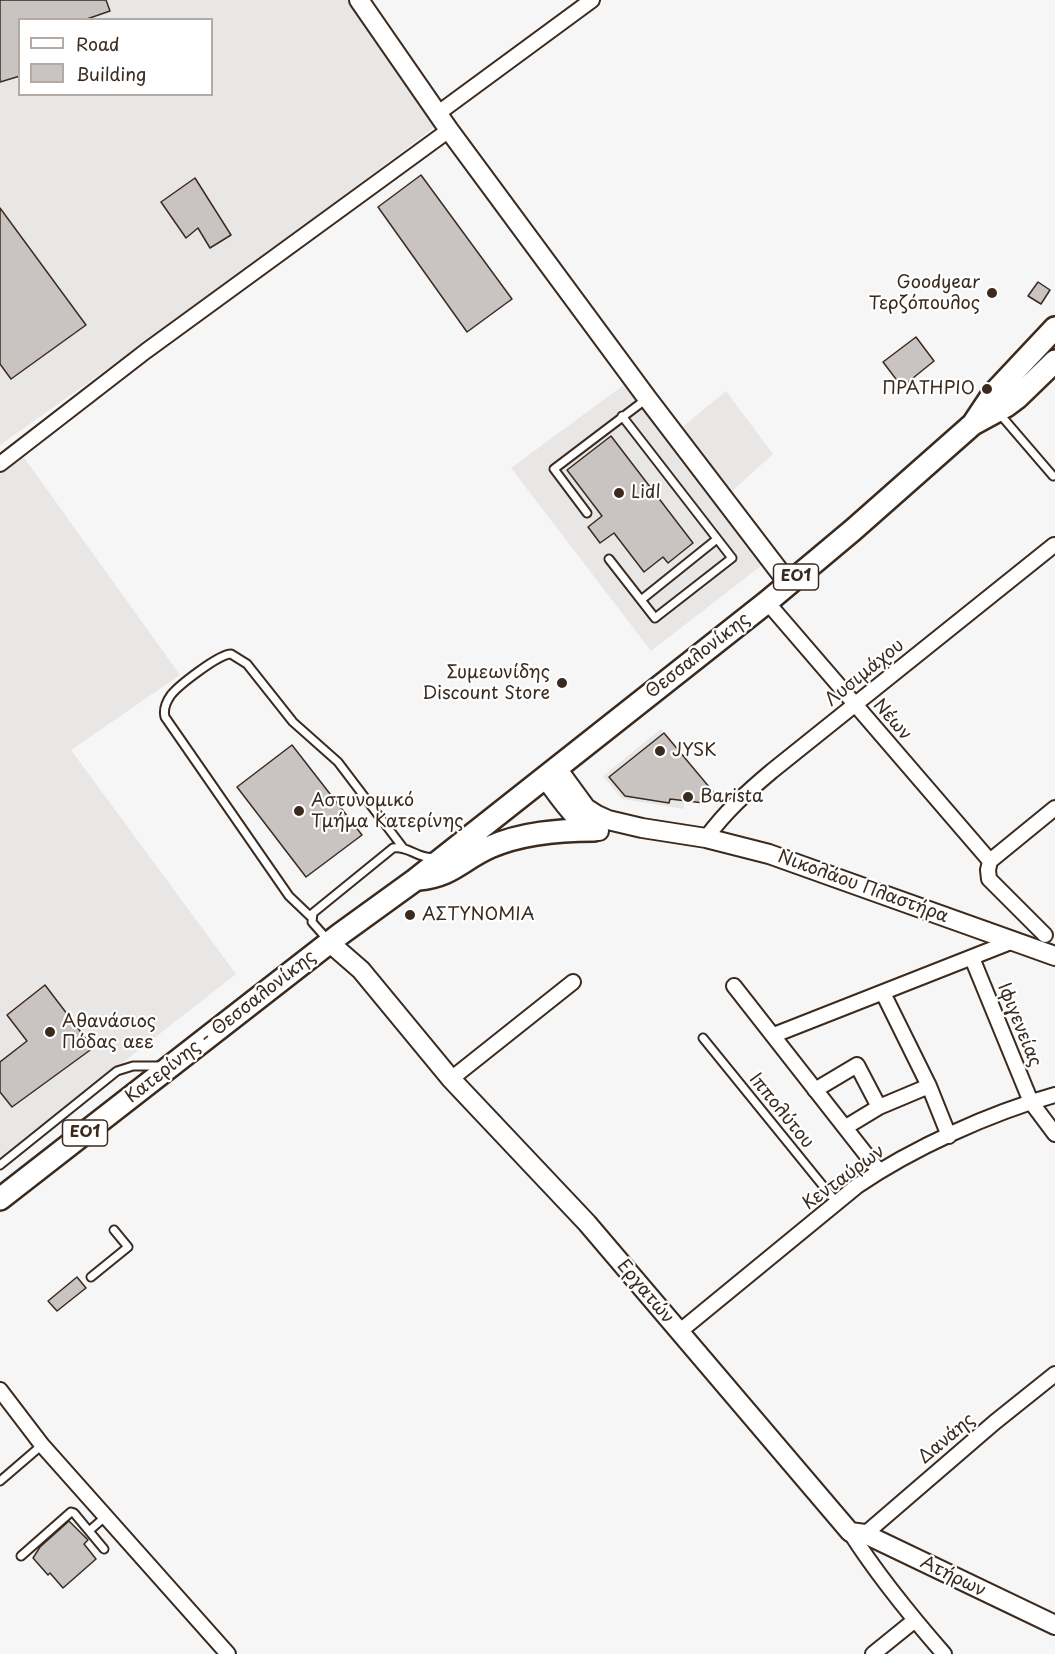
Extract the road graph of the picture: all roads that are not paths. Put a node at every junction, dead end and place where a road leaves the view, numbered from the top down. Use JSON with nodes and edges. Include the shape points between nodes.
{"nodes":[{"id":1,"x":359,"y":0,"type":"edge"},
{"id":2,"x":592,"y":0,"type":"edge"},
{"id":3,"x":437,"y":114,"type":"junction"},
{"id":4,"x":449,"y":130,"type":"junction"},
{"id":5,"x":1055,"y":328,"type":"edge"},
{"id":6,"x":1054,"y":363,"type":"edge"},
{"id":7,"x":647,"y":398,"type":"junction"},
{"id":8,"x":998,"y":411,"type":"junction"},
{"id":9,"x":622,"y":416,"type":"junction"},
{"id":10,"x":973,"y":424,"type":"junction"},
{"id":11,"x":0,"y":464,"type":"edge"},
{"id":12,"x":1053,"y":476,"type":"dead end"},
{"id":13,"x":587,"y":513,"type":"dead end"},
{"id":14,"x":717,"y":539,"type":"junction"},
{"id":15,"x":1054,"y":545,"type":"edge"},
{"id":16,"x":609,"y":559,"type":"dead end"},
{"id":17,"x":789,"y":584,"type":"junction"},
{"id":18,"x":641,"y":600,"type":"junction"},
{"id":19,"x":767,"y":602,"type":"junction"},
{"id":20,"x":855,"y":704,"type":"junction"},
{"id":21,"x":550,"y":772,"type":"junction"},
{"id":22,"x":1055,"y":808,"type":"edge"},
{"id":23,"x":594,"y":831,"type":"junction"},
{"id":24,"x":667,"y":832,"type":"junction"},
{"id":25,"x":706,"y":838,"type":"junction"},
{"id":26,"x":404,"y":849,"type":"junction"},
{"id":27,"x":446,"y":855,"type":"junction"},
{"id":28,"x":990,"y":861,"type":"junction"},
{"id":29,"x":415,"y":880,"type":"junction"},
{"id":30,"x":312,"y":917,"type":"junction"},
{"id":31,"x":1050,"y":932,"type":"edge"},
{"id":32,"x":1013,"y":941,"type":"junction"},
{"id":33,"x":330,"y":943,"type":"junction"},
{"id":34,"x":1051,"y":955,"type":"edge"},
{"id":35,"x":972,"y":958,"type":"junction"},
{"id":36,"x":573,"y":982,"type":"dead end"},
{"id":37,"x":734,"y":986,"type":"dead end"},
{"id":38,"x":884,"y":993,"type":"junction"},
{"id":39,"x":774,"y":1035,"type":"junction"},
{"id":40,"x":703,"y":1038,"type":"dead end"},
{"id":41,"x":170,"y":1067,"type":"junction"},
{"id":42,"x":452,"y":1079,"type":"junction"},
{"id":43,"x":929,"y":1086,"type":"junction"},
{"id":44,"x":815,"y":1090,"type":"junction"},
{"id":45,"x":1055,"y":1095,"type":"edge"},
{"id":46,"x":1030,"y":1102,"type":"junction"},
{"id":47,"x":879,"y":1107,"type":"junction"},
{"id":48,"x":846,"y":1127,"type":"junction"},
{"id":49,"x":1055,"y":1134,"type":"edge"},
{"id":50,"x":949,"y":1136,"type":"junction"},
{"id":51,"x":0,"y":1165,"type":"edge"},
{"id":52,"x":879,"y":1171,"type":"junction"},
{"id":53,"x":0,"y":1199,"type":"edge"},
{"id":54,"x":837,"y":1203,"type":"junction"},
{"id":55,"x":114,"y":1230,"type":"dead end"},
{"id":56,"x":91,"y":1277,"type":"dead end"},
{"id":57,"x":679,"y":1332,"type":"junction"},
{"id":58,"x":1055,"y":1374,"type":"edge"},
{"id":59,"x":0,"y":1390,"type":"edge"},
{"id":60,"x":42,"y":1445,"type":"junction"},
{"id":61,"x":0,"y":1481,"type":"edge"},
{"id":62,"x":106,"y":1516,"type":"junction"},
{"id":63,"x":89,"y":1531,"type":"junction"},
{"id":64,"x":857,"y":1533,"type":"junction"},
{"id":65,"x":104,"y":1549,"type":"dead end"},
{"id":66,"x":21,"y":1556,"type":"dead end"},
{"id":67,"x":915,"y":1620,"type":"junction"},
{"id":68,"x":1055,"y":1625,"type":"edge"},
{"id":69,"x":228,"y":1654,"type":"edge"},
{"id":70,"x":873,"y":1654,"type":"edge"},
{"id":71,"x":944,"y":1654,"type":"edge"}],
"edges":[{"from":1,"to":3,"type":"street"},
{"from":2,"to":3,"type":"street"},
{"from":3,"to":4,"type":"street"},
{"from":4,"to":7,"type":"street"},
{"from":4,"to":11,"type":"street","via":[[146,351]]},
{"from":5,"to":10,"type":"main road","name":"Θεσσαλονίκης","number":"ΕΟ1","via":[[997,389]]},
{"from":6,"to":8,"type":"main road","name":"Θεσσαλονίκης","number":"ΕΟ1"},
{"from":7,"to":9,"type":"lane"},
{"from":7,"to":17,"type":"street"},
{"from":8,"to":10,"type":"main road","name":"Θεσσαλονίκης","number":"ΕΟ1"},
{"from":8,"to":12,"type":"lane"},
{"from":9,"to":13,"type":"lane","via":[[554,469]]},
{"from":9,"to":14,"type":"lane"},
{"from":10,"to":17,"type":"main road","name":"Θεσσαλονίκης","number":"ΕΟ1"},
{"from":14,"to":18,"type":"lane"},
{"from":14,"to":18,"type":"lane","via":[[732,558],[655,618]]},
{"from":15,"to":20,"type":"street","name":"Λυσιμάχου"},
{"from":16,"to":18,"type":"lane"},
{"from":17,"to":19,"type":"main road","name":"Θεσσαλονίκης","number":"ΕΟ1"},
{"from":19,"to":20,"type":"street","name":"Νέων"},
{"from":19,"to":21,"type":"main road","name":"Θεσσαλονίκης","number":"ΕΟ1"},
{"from":20,"to":25,"type":"street","name":"Λυσιμάχου","via":[[735,802]]},
{"from":20,"to":28,"type":"street","name":"Νέων"},
{"from":21,"to":23,"type":"street","via":[[579,821]]},
{"from":21,"to":24,"type":"street","name":"Νικολάου Πλαστήρα","via":[[597,815]]},
{"from":21,"to":27,"type":"main road","name":"Θεσσαλονίκης","number":"ΕΟ1"},
{"from":22,"to":28,"type":"street"},
{"from":23,"to":24,"type":"street","name":"Νικολάου Πλαστήρα"},
{"from":23,"to":29,"type":"main road","via":[[551,832],[511,839],[445,874]]},
{"from":24,"to":25,"type":"street","name":"Νικολάου Πλαστήρα"},
{"from":25,"to":32,"type":"street","name":"Νικολάου Πλαστήρα","via":[[781,858]]},
{"from":26,"to":27,"type":"lane","via":[[428,858]]},
{"from":26,"to":30,"type":"lane","via":[[393,848]]},
{"from":26,"to":30,"type":"lane","via":[[338,762],[293,722],[247,664],[231,654],[219,656],[173,693],[164,708],[165,717],[289,897]]},
{"from":27,"to":29,"type":"main road","name":"Θεσσαλονίκης","number":"ΕΟ1"},
{"from":28,"to":31,"type":"street","via":[[989,879]]},
{"from":29,"to":33,"type":"main road","name":"Κατερίνης - Θεσσαλονίκης","number":"ΕΟ1"},
{"from":30,"to":33,"type":"lane","via":[[313,924]]},
{"from":31,"to":34,"type":"street"},
{"from":32,"to":34,"type":"street","name":"Νικολάου Πλαστήρα"},
{"from":32,"to":35,"type":"street"},
{"from":33,"to":41,"type":"main road","name":"Κατερίνης - Θεσσαλονίκης","number":"ΕΟ1"},
{"from":33,"to":42,"type":"street","name":"Εργατών","via":[[361,970]]},
{"from":35,"to":38,"type":"street"},
{"from":35,"to":46,"type":"street","name":"Ιφιγενείας"},
{"from":36,"to":42,"type":"street"},
{"from":37,"to":39,"type":"street"},
{"from":38,"to":39,"type":"street"},
{"from":38,"to":43,"type":"street"},
{"from":39,"to":44,"type":"street"},
{"from":40,"to":54,"type":"lane","name":"Ιππολύτου"},
{"from":41,"to":51,"type":"lane","via":[[133,1066],[117,1071]]},
{"from":41,"to":53,"type":"main road","name":"Κατερίνης - Θεσσαλονίκης","number":"ΕΟ1"},
{"from":42,"to":57,"type":"street","name":"Εργατών","via":[[587,1223]]},
{"from":43,"to":47,"type":"street"},
{"from":43,"to":50,"type":"street"},
{"from":44,"to":47,"type":"street","via":[[857,1065]]},
{"from":44,"to":48,"type":"street"},
{"from":45,"to":46,"type":"street","name":"Κενταύρων"},
{"from":46,"to":49,"type":"street","name":"Ιφιγενείας"},
{"from":46,"to":50,"type":"street","name":"Κενταύρων"},
{"from":47,"to":48,"type":"street"},
{"from":48,"to":52,"type":"street"},
{"from":50,"to":52,"type":"street","name":"Κενταύρων"},
{"from":52,"to":54,"type":"street","name":"Κενταύρων"},
{"from":54,"to":57,"type":"street","name":"Κενταύρων"},
{"from":55,"to":56,"type":"lane","via":[[128,1247]]},
{"from":57,"to":64,"type":"street","name":"Εργατών"},
{"from":58,"to":64,"type":"street","name":"Δανάης"},
{"from":59,"to":60,"type":"street"},
{"from":60,"to":61,"type":"lane"},
{"from":60,"to":62,"type":"street"},
{"from":62,"to":63,"type":"lane"},
{"from":62,"to":69,"type":"street"},
{"from":63,"to":65,"type":"lane"},
{"from":63,"to":66,"type":"lane","via":[[71,1512]]},
{"from":64,"to":67,"type":"street","name":"Εργατών","via":[[874,1570]]},
{"from":64,"to":68,"type":"street","name":"Ατήρων"},
{"from":67,"to":70,"type":"street"},
{"from":67,"to":71,"type":"street","name":"Εργατών"}]}
